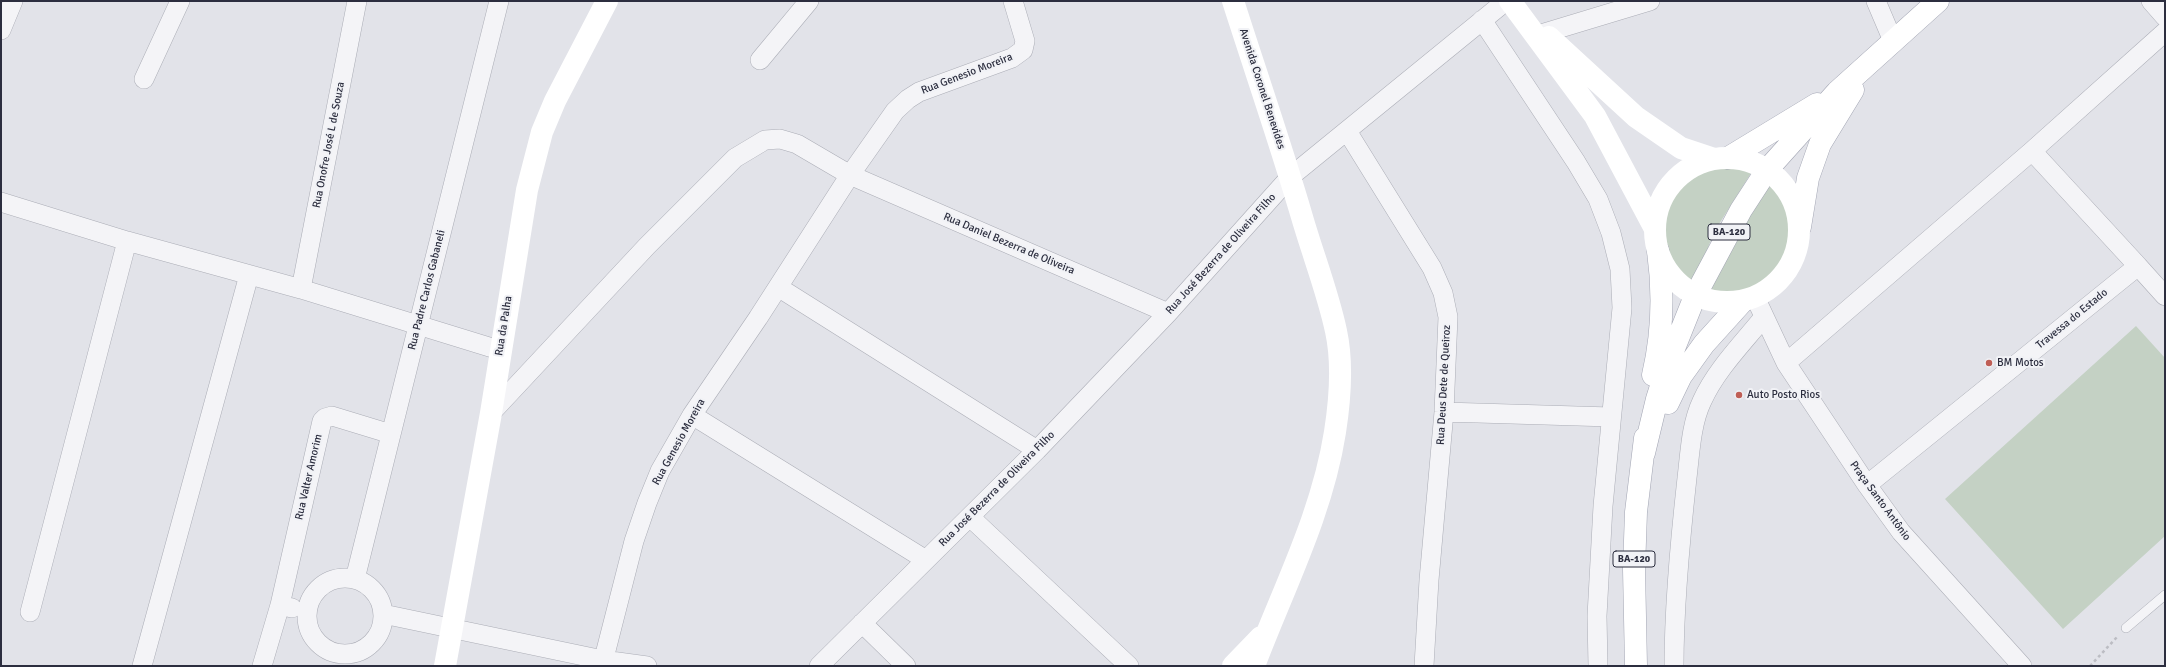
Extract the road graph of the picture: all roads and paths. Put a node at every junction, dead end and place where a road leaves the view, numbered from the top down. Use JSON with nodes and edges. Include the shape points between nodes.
{"nodes":[{"id":1,"x":13,"y":1,"type":"edge"},
{"id":2,"x":180,"y":1,"type":"edge"},
{"id":3,"x":357,"y":1,"type":"edge"},
{"id":4,"x":499,"y":1,"type":"edge"},
{"id":5,"x":607,"y":1,"type":"edge"},
{"id":6,"x":809,"y":1,"type":"edge"},
{"id":7,"x":1012,"y":1,"type":"edge"},
{"id":8,"x":1233,"y":1,"type":"edge"},
{"id":9,"x":1506,"y":1,"type":"edge"},
{"id":10,"x":1510,"y":1,"type":"edge"},
{"id":11,"x":1650,"y":1,"type":"edge"},
{"id":12,"x":1876,"y":1,"type":"edge"},
{"id":13,"x":1938,"y":1,"type":"edge"},
{"id":14,"x":2151,"y":1,"type":"edge"},
{"id":15,"x":2165,"y":17,"type":"edge"},
{"id":16,"x":1482,"y":20,"type":"junction"},
{"id":17,"x":1,"y":30,"type":"edge"},
{"id":18,"x":2165,"y":32,"type":"edge"},
{"id":19,"x":1544,"y":33,"type":"junction"},
{"id":20,"x":1885,"y":47,"type":"junction"},
{"id":21,"x":760,"y":60,"type":"dead end"},
{"id":22,"x":144,"y":79,"type":"dead end"},
{"id":23,"x":1837,"y":92,"type":"junction"},
{"id":24,"x":1347,"y":131,"type":"junction"},
{"id":25,"x":2032,"y":151,"type":"junction"},
{"id":26,"x":1721,"y":158,"type":"junction"},
{"id":27,"x":1767,"y":170,"type":"junction"},
{"id":28,"x":850,"y":175,"type":"junction"},
{"id":29,"x":1290,"y":177,"type":"junction"},
{"id":30,"x":1,"y":202,"type":"edge"},
{"id":31,"x":1654,"y":227,"type":"junction"},
{"id":32,"x":1800,"y":227,"type":"junction"},
{"id":33,"x":127,"y":241,"type":"junction"},
{"id":34,"x":1658,"y":251,"type":"junction"},
{"id":35,"x":2138,"y":266,"type":"junction"},
{"id":36,"x":249,"y":274,"type":"junction"},
{"id":37,"x":778,"y":287,"type":"junction"},
{"id":38,"x":301,"y":289,"type":"junction"},
{"id":39,"x":1695,"y":296,"type":"junction"},
{"id":40,"x":2165,"y":296,"type":"edge"},
{"id":41,"x":1748,"y":299,"type":"junction"},
{"id":42,"x":1168,"y":313,"type":"junction"},
{"id":43,"x":1763,"y":318,"type":"junction"},
{"id":44,"x":418,"y":325,"type":"junction"},
{"id":45,"x":500,"y":350,"type":"junction"},
{"id":46,"x":1786,"y":363,"type":"junction"},
{"id":47,"x":1444,"y":412,"type":"junction"},
{"id":48,"x":490,"y":413,"type":"junction"},
{"id":49,"x":692,"y":415,"type":"junction"},
{"id":50,"x":1611,"y":417,"type":"junction"},
{"id":51,"x":391,"y":434,"type":"junction"},
{"id":52,"x":1037,"y":450,"type":"junction"},
{"id":53,"x":1644,"y":453,"type":"junction"},
{"id":54,"x":1867,"y":485,"type":"junction"},
{"id":55,"x":970,"y":517,"type":"junction"},
{"id":56,"x":926,"y":560,"type":"junction"},
{"id":57,"x":355,"y":578,"type":"junction"},
{"id":58,"x":2165,"y":595,"type":"edge"},
{"id":59,"x":280,"y":605,"type":"junction"},
{"id":60,"x":306,"y":611,"type":"junction"},
{"id":61,"x":30,"y":612,"type":"dead end"},
{"id":62,"x":383,"y":614,"type":"junction"},
{"id":63,"x":862,"y":623,"type":"junction"},
{"id":64,"x":2126,"y":628,"type":"joint"},
{"id":65,"x":453,"y":630,"type":"junction"},
{"id":66,"x":1267,"y":631,"type":"junction"},
{"id":67,"x":331,"y":659,"type":"edge"},
{"id":68,"x":603,"y":663,"type":"edge"},
{"id":69,"x":142,"y":666,"type":"edge"},
{"id":70,"x":262,"y":666,"type":"edge"},
{"id":71,"x":445,"y":666,"type":"edge"},
{"id":72,"x":647,"y":666,"type":"edge"},
{"id":73,"x":819,"y":666,"type":"edge"},
{"id":74,"x":906,"y":666,"type":"edge"},
{"id":75,"x":1129,"y":666,"type":"edge"},
{"id":76,"x":1233,"y":666,"type":"edge"},
{"id":77,"x":1254,"y":666,"type":"edge"},
{"id":78,"x":1424,"y":666,"type":"edge"},
{"id":79,"x":1598,"y":666,"type":"edge"},
{"id":80,"x":1636,"y":666,"type":"edge"},
{"id":81,"x":1674,"y":666,"type":"edge"},
{"id":82,"x":2022,"y":666,"type":"edge"},
{"id":83,"x":2090,"y":666,"type":"edge"}],
"edges":[{"from":1,"to":17,"type":"street"},
{"from":2,"to":22,"type":"street"},
{"from":3,"to":38,"type":"street","name":"Rua Onofre José L de Souza"},
{"from":4,"to":44,"type":"street","name":"Rua Padre Carlos Gabaneli"},
{"from":5,"to":45,"type":"main road","name":"Rua da Palha","via":[[555,101],[542,132],[527,190]]},
{"from":6,"to":21,"type":"street"},
{"from":7,"to":28,"type":"street","name":"Rua Genesio Moreira","via":[[1025,41],[1024,50],[1012,58],[919,92],[908,99],[896,111]]},
{"from":8,"to":29,"type":"main road","name":"Avenida Coronel Benevides"},
{"from":9,"to":16,"type":"street","name":"Rua José Bezerra de Oliveira Filho"},
{"from":10,"to":19,"type":"main road"},
{"from":10,"to":31,"type":"main road","via":[[1595,116]]},
{"from":11,"to":19,"type":"street"},
{"from":12,"to":20,"type":"street"},
{"from":13,"to":20,"type":"main road","number":"BA-120"},
{"from":14,"to":15,"type":"street"},
{"from":16,"to":24,"type":"street","name":"Rua José Bezerra de Oliveira Filho"},
{"from":16,"to":50,"type":"street","via":[[1598,199],[1611,233],[1620,269],[1622,308]]},
{"from":18,"to":25,"type":"street"},
{"from":19,"to":26,"type":"main road","via":[[1636,117],[1681,148]]},
{"from":20,"to":23,"type":"main road","number":"BA-120"},
{"from":20,"to":32,"type":"main road","via":[[1843,104],[1820,144],[1808,178]]},
{"from":23,"to":26,"type":"main road"},
{"from":23,"to":27,"type":"main road","number":"BA-120"},
{"from":24,"to":29,"type":"street","name":"Rua José Bezerra de Oliveira Filho"},
{"from":24,"to":47,"type":"street","name":"Rua Deus Dete de Queiroz","via":[[1414,237],[1443,294],[1448,317]]},
{"from":25,"to":35,"type":"street"},
{"from":25,"to":46,"type":"street"},
{"from":26,"to":27,"type":"main road","via":[[1752,162]]},
{"from":26,"to":31,"type":"main road","via":[[1697,164],[1680,175],[1668,188],[1658,208]]},
{"from":27,"to":32,"type":"main road","via":[[1785,187],[1796,206]]},
{"from":27,"to":39,"type":"main road","number":"BA-120","via":[[1741,210]]},
{"from":28,"to":37,"type":"street","name":"Rua Genesio Moreira"},
{"from":28,"to":42,"type":"street","name":"Rua Daniel Bezerra de Oliveira"},
{"from":28,"to":48,"type":"street","via":[[797,144],[780,139],[765,140],[735,158],[646,246]]},
{"from":29,"to":42,"type":"street","name":"Rua José Bezerra de Oliveira Filho"},
{"from":29,"to":66,"type":"main road","via":[[1336,332],[1340,368],[1339,397],[1326,479],[1292,575]]},
{"from":30,"to":33,"type":"street"},
{"from":31,"to":34,"type":"main road"},
{"from":32,"to":41,"type":"main road","via":[[1796,254],[1784,277],[1768,291]]},
{"from":33,"to":36,"type":"street"},
{"from":33,"to":61,"type":"street"},
{"from":34,"to":39,"type":"main road","via":[[1668,272]]},
{"from":34,"to":53,"type":"main road","via":[[1662,287],[1661,326],[1648,393]]},
{"from":35,"to":40,"type":"street"},
{"from":35,"to":54,"type":"street","name":"Travessa do Estado"},
{"from":36,"to":38,"type":"street"},
{"from":36,"to":69,"type":"street"},
{"from":37,"to":49,"type":"street","name":"Rua Genesio Moreira"},
{"from":37,"to":52,"type":"street"},
{"from":38,"to":44,"type":"street"},
{"from":39,"to":41,"type":"main road","via":[[1711,301]]},
{"from":39,"to":53,"type":"main road","number":"BA-120","via":[[1669,362]]},
{"from":41,"to":43,"type":"street","name":"Praça Santo Antônio"},
{"from":41,"to":53,"type":"main road","via":[[1704,344],[1681,376]]},
{"from":42,"to":52,"type":"street","name":"Rua José Bezerra de Oliveira Filho"},
{"from":43,"to":46,"type":"street","name":"Praça Santo Antônio"},
{"from":43,"to":81,"type":"street","via":[[1715,379],[1702,401],[1694,428],[1674,604]]},
{"from":44,"to":45,"type":"street"},
{"from":44,"to":51,"type":"street","name":"Rua Padre Carlos Gabaneli"},
{"from":45,"to":48,"type":"main road","name":"Rua da Palha"},
{"from":46,"to":54,"type":"street","name":"Praça Santo Antônio"},
{"from":47,"to":50,"type":"street"},
{"from":47,"to":78,"type":"street","name":"Rua Deus Dete de Queiroz"},
{"from":48,"to":65,"type":"main road","name":"Rua da Palha"},
{"from":49,"to":56,"type":"street"},
{"from":49,"to":68,"type":"street","name":"Rua Genesio Moreira","via":[[660,471],[646,503]]},
{"from":50,"to":79,"type":"street","via":[[1597,616]]},
{"from":51,"to":57,"type":"street","name":"Rua Padre Carlos Gabaneli"},
{"from":51,"to":59,"type":"street","name":"Rua Valter Amorim","via":[[332,416],[322,421]]},
{"from":52,"to":55,"type":"street","name":"Rua José Bezerra de Oliveira Filho"},
{"from":53,"to":80,"type":"main road","name":"BA-120","number":"BA-120","via":[[1636,512]]},
{"from":54,"to":82,"type":"street","name":"Praça Santo Antônio","via":[[1901,532]]},
{"from":55,"to":56,"type":"street","name":"Rua José Bezerra de Oliveira Filho"},
{"from":55,"to":75,"type":"street"},
{"from":56,"to":63,"type":"street","name":"Rua José Bezerra de Oliveira Filho"},
{"from":57,"to":60,"type":"street","via":[[329,581],[318,588],[310,598]]},
{"from":57,"to":62,"type":"street","via":[[375,592],[381,602]]},
{"from":58,"to":64,"type":"lane"},
{"from":59,"to":60,"type":"street"},
{"from":59,"to":70,"type":"street","name":"Rua Valter Amorim"},
{"from":60,"to":67,"type":"street","via":[[307,624],[312,636]]},
{"from":62,"to":65,"type":"street"},
{"from":62,"to":67,"type":"street","via":[[382,627],[377,638],[368,646]]},
{"from":63,"to":73,"type":"street","name":"Rua José Bezerra de Oliveira Filho"},
{"from":63,"to":74,"type":"street"},
{"from":64,"to":83,"type":"path"},
{"from":65,"to":68,"type":"street"},
{"from":65,"to":71,"type":"main road","name":"Rua da Palha"},
{"from":66,"to":76,"type":"main road"},
{"from":66,"to":77,"type":"main road"},
{"from":68,"to":72,"type":"street"}]}
